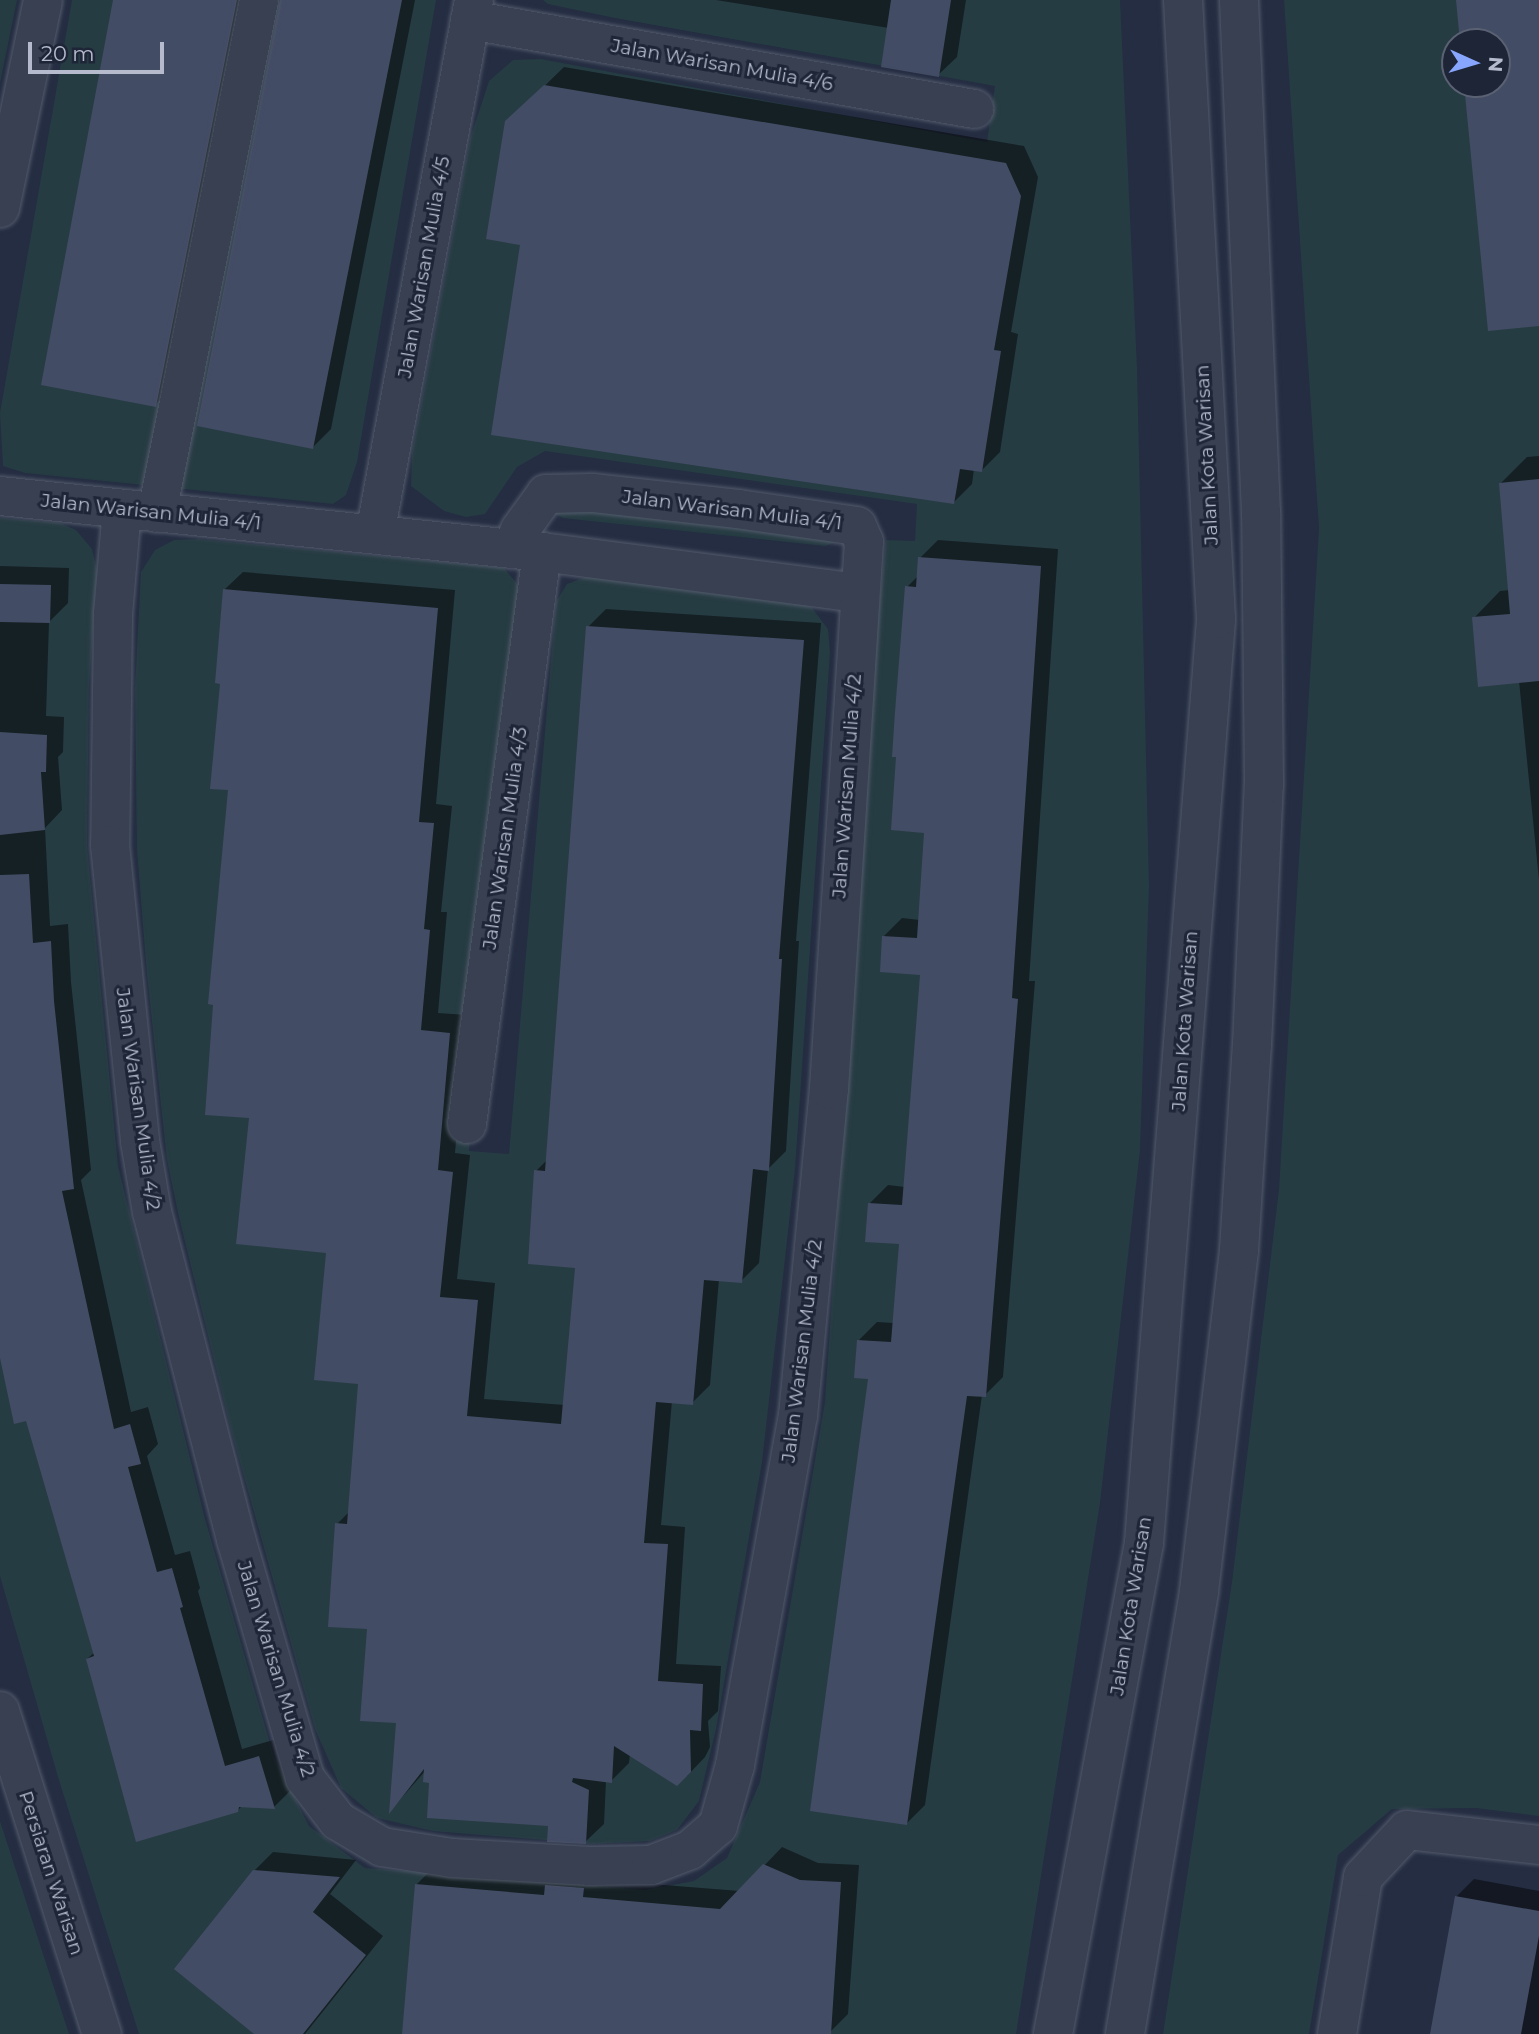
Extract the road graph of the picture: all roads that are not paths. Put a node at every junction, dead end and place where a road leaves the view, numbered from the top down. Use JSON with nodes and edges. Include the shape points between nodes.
{"nodes":[{"id":1,"x":43,"y":0,"type":"edge"},
{"id":2,"x":259,"y":0,"type":"edge"},
{"id":3,"x":1184,"y":0,"type":"edge"},
{"id":4,"x":1239,"y":0,"type":"edge"},
{"id":5,"x":472,"y":10,"type":"edge"},
{"id":6,"x":974,"y":110,"type":"dead end"},
{"id":7,"x":0,"y":208,"type":"edge"},
{"id":8,"x":0,"y":496,"type":"edge"},
{"id":9,"x":139,"y":511,"type":"junction"},
{"id":10,"x":375,"y":534,"type":"junction"},
{"id":11,"x":527,"y":551,"type":"junction"},
{"id":12,"x":859,"y":593,"type":"junction"},
{"id":13,"x":467,"y":1124,"type":"dead end"},
{"id":14,"x":0,"y":1711,"type":"edge"},
{"id":15,"x":1539,"y":1845,"type":"edge"},
{"id":16,"x":102,"y":2034,"type":"edge"},
{"id":17,"x":1053,"y":2034,"type":"edge"},
{"id":18,"x":1125,"y":2034,"type":"edge"},
{"id":19,"x":1337,"y":2034,"type":"edge"}],
"edges":[{"from":1,"to":7,"type":"street"},
{"from":2,"to":9,"type":"street","name":"Jalan Warisan Mulia 4/2"},
{"from":3,"to":17,"type":"street","name":"Jalan Kota Warisan","via":[[1216,619],[1144,1543]]},
{"from":4,"to":18,"type":"street","via":[[1261,513],[1265,785],[1252,1045],[1240,1250],[1199,1591]]},
{"from":5,"to":6,"type":"street","name":"Jalan Warisan Mulia 4/6"},
{"from":5,"to":10,"type":"street","name":"Jalan Warisan Mulia 4/5"},
{"from":8,"to":9,"type":"street","name":"Jalan Warisan Mulia 4/1"},
{"from":9,"to":10,"type":"street","name":"Jalan Warisan Mulia 4/1"},
{"from":9,"to":12,"type":"street","name":"Jalan Warisan Mulia 4/2","via":[[113,615],[110,845],[133,1086],[152,1212],[236,1539],[305,1778],[338,1821],[383,1847],[452,1858],[652,1865],[690,1850],[718,1826],[735,1765],[798,1416],[829,1089]]},
{"from":10,"to":11,"type":"street","name":"Jalan Warisan Mulia 4/1"},
{"from":11,"to":12,"type":"street","name":"Jalan Warisan Mulia 4/1"},
{"from":11,"to":12,"type":"street","name":"Jalan Warisan Mulia 4/1","via":[[520,530],[546,494],[592,493],[738,509],[856,526],[864,542]]},
{"from":11,"to":13,"type":"street","name":"Jalan Warisan Mulia 4/3"},
{"from":14,"to":16,"type":"street","name":"Persiaran Warisan"},
{"from":15,"to":19,"type":"street","via":[[1407,1830],[1363,1877]]}]}
